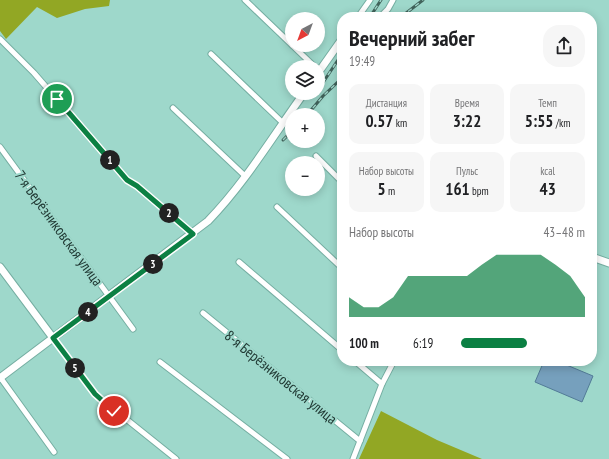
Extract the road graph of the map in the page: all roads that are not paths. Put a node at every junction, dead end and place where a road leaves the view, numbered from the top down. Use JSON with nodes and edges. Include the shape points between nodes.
{"nodes":[{"id":1,"x":245,"y":0,"type":"edge"},
{"id":2,"x":370,"y":0,"type":"edge"},
{"id":3,"x":393,"y":0,"type":"edge"},
{"id":4,"x":362,"y":12,"type":"edge"},
{"id":5,"x":385,"y":12,"type":"edge"},
{"id":6,"x":285,"y":38,"type":"edge"},
{"id":7,"x":0,"y":39,"type":"edge"},
{"id":8,"x":337,"y":45,"type":"edge"},
{"id":9,"x":299,"y":52,"type":"edge"},
{"id":10,"x":211,"y":54,"type":"dead end"},
{"id":11,"x":308,"y":60,"type":"edge"},
{"id":12,"x":325,"y":61,"type":"edge"},
{"id":13,"x":299,"y":100,"type":"edge"},
{"id":14,"x":173,"y":108,"type":"dead end"},
{"id":15,"x":283,"y":123,"type":"junction"},
{"id":16,"x":0,"y":147,"type":"edge"},
{"id":17,"x":325,"y":165,"type":"edge"},
{"id":18,"x":245,"y":176,"type":"junction"},
{"id":19,"x":337,"y":177,"type":"edge"},
{"id":20,"x":277,"y":207,"type":"dead end"},
{"id":21,"x":193,"y":234,"type":"junction"},
{"id":22,"x":597,"y":259,"type":"edge"},
{"id":23,"x":239,"y":262,"type":"dead end"},
{"id":24,"x":337,"y":263,"type":"edge"},
{"id":25,"x":609,"y":263,"type":"edge"},
{"id":26,"x":0,"y":266,"type":"edge"},
{"id":27,"x":109,"y":297,"type":"junction"},
{"id":28,"x":202,"y":313,"type":"dead end"},
{"id":29,"x":133,"y":329,"type":"dead end"},
{"id":30,"x":53,"y":338,"type":"junction"},
{"id":31,"x":337,"y":346,"type":"edge"},
{"id":32,"x":160,"y":362,"type":"dead end"},
{"id":33,"x":361,"y":366,"type":"edge"},
{"id":34,"x":391,"y":366,"type":"edge"},
{"id":35,"x":0,"y":378,"type":"edge"},
{"id":36,"x":382,"y":384,"type":"junction"},
{"id":37,"x":360,"y":441,"type":"junction"},
{"id":38,"x":54,"y":452,"type":"dead end"},
{"id":39,"x":176,"y":459,"type":"edge"},
{"id":40,"x":287,"y":459,"type":"edge"},
{"id":41,"x":353,"y":459,"type":"edge"}],
"edges":[{"from":1,"to":6,"type":"street"},
{"from":2,"to":4,"type":"street"},
{"from":3,"to":5,"type":"street"},
{"from":7,"to":21,"type":"street","via":[[34,73],[127,180]]},
{"from":8,"to":12,"type":"street"},
{"from":9,"to":11,"type":"street"},
{"from":10,"to":15,"type":"street"},
{"from":13,"to":15,"type":"street"},
{"from":14,"to":18,"type":"street"},
{"from":15,"to":18,"type":"street"},
{"from":16,"to":27,"type":"street","name":"7-я Берёзниковская улица"},
{"from":17,"to":19,"type":"street"},
{"from":18,"to":21,"type":"street","via":[[222,206]]},
{"from":20,"to":24,"type":"street"},
{"from":21,"to":27,"type":"street"},
{"from":22,"to":25,"type":"street"},
{"from":23,"to":31,"type":"street"},
{"from":26,"to":30,"type":"street"},
{"from":27,"to":29,"type":"street","name":"7-я Берёзниковская улица"},
{"from":27,"to":30,"type":"street"},
{"from":28,"to":37,"type":"street","name":"8-я Берёзниковская улица"},
{"from":30,"to":35,"type":"street"},
{"from":30,"to":39,"type":"street","via":[[95,394]]},
{"from":32,"to":40,"type":"street"},
{"from":33,"to":36,"type":"street"},
{"from":34,"to":36,"type":"street"},
{"from":35,"to":38,"type":"street"},
{"from":36,"to":37,"type":"street"},
{"from":37,"to":41,"type":"street"}]}
